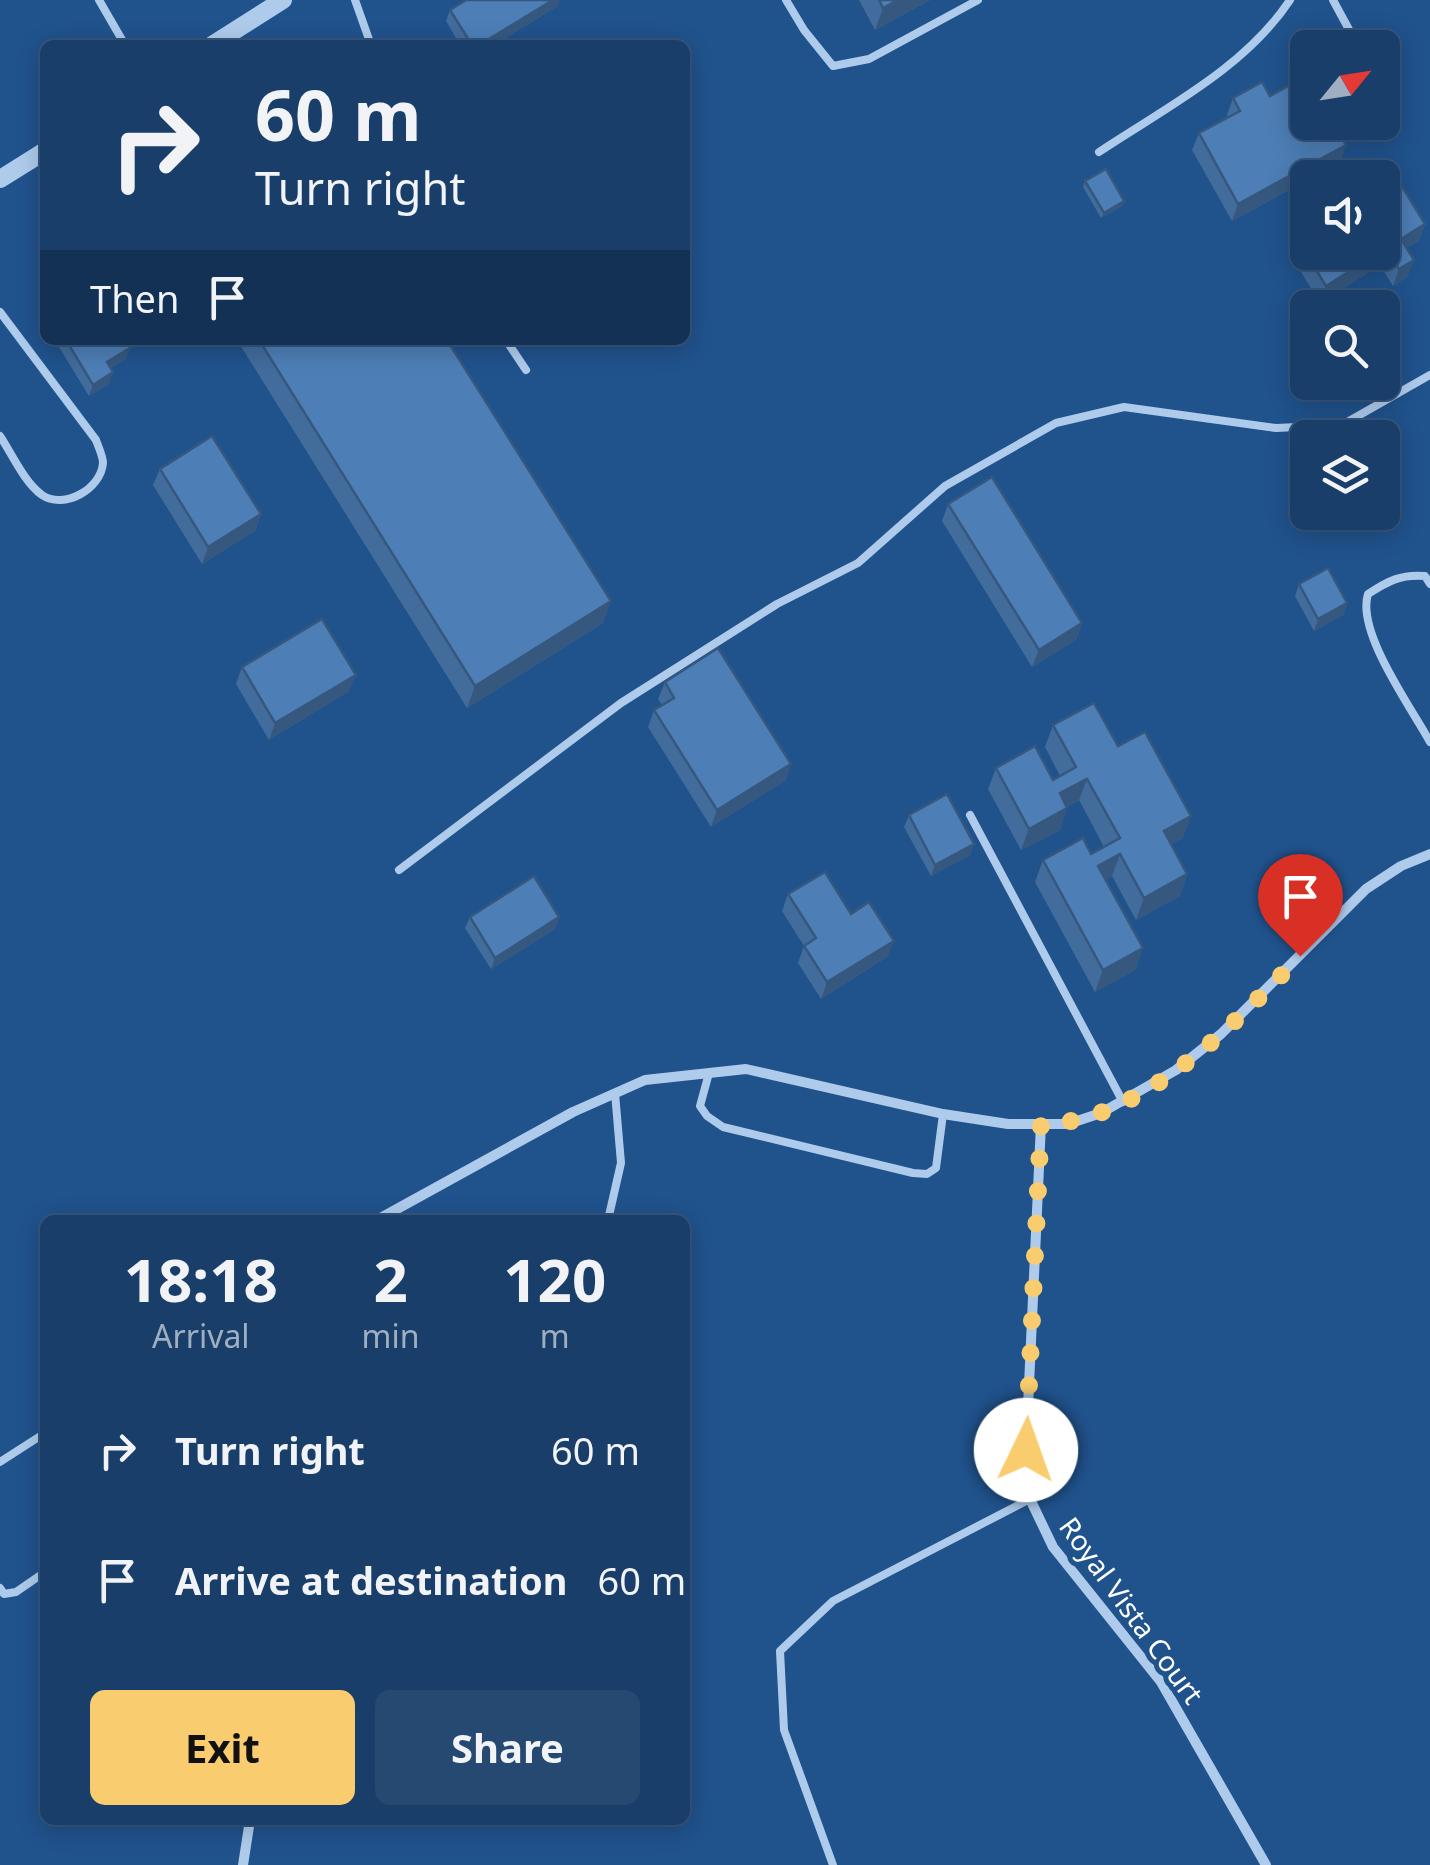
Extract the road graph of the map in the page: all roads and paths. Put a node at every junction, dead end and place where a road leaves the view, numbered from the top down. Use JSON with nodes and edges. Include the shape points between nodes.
{"nodes":[{"id":1,"x":99,"y":0,"type":"edge"},
{"id":2,"x":283,"y":0,"type":"edge"},
{"id":3,"x":355,"y":0,"type":"edge"},
{"id":4,"x":786,"y":0,"type":"edge"},
{"id":5,"x":978,"y":0,"type":"edge"},
{"id":6,"x":1290,"y":0,"type":"edge"},
{"id":7,"x":1333,"y":0,"type":"edge"},
{"id":8,"x":1349,"y":30,"type":"edge"},
{"id":9,"x":122,"y":40,"type":"edge"},
{"id":10,"x":220,"y":40,"type":"edge"},
{"id":11,"x":369,"y":40,"type":"edge"},
{"id":12,"x":1099,"y":152,"type":"dead end"},
{"id":13,"x":40,"y":153,"type":"edge"},
{"id":14,"x":0,"y":179,"type":"edge"},
{"id":15,"x":0,"y":312,"type":"edge"},
{"id":16,"x":509,"y":345,"type":"edge"},
{"id":17,"x":526,"y":370,"type":"dead end"},
{"id":18,"x":1430,"y":375,"type":"edge"},
{"id":19,"x":0,"y":436,"type":"edge"},
{"id":20,"x":1430,"y":584,"type":"edge"},
{"id":21,"x":1430,"y":742,"type":"edge"},
{"id":22,"x":970,"y":815,"type":"dead end"},
{"id":23,"x":1430,"y":854,"type":"edge"},
{"id":24,"x":399,"y":870,"type":"dead end"},
{"id":25,"x":708,"y":1072,"type":"junction"},
{"id":26,"x":615,"y":1093,"type":"junction"},
{"id":27,"x":1123,"y":1102,"type":"junction"},
{"id":28,"x":943,"y":1114,"type":"junction"},
{"id":29,"x":1041,"y":1124,"type":"junction"},
{"id":30,"x":386,"y":1215,"type":"edge"},
{"id":31,"x":609,"y":1215,"type":"edge"},
{"id":32,"x":40,"y":1437,"type":"edge"},
{"id":33,"x":0,"y":1462,"type":"edge"},
{"id":34,"x":1030,"y":1499,"type":"junction"},
{"id":35,"x":40,"y":1575,"type":"edge"},
{"id":36,"x":0,"y":1588,"type":"edge"},
{"id":37,"x":249,"y":1825,"type":"edge"},
{"id":38,"x":243,"y":1865,"type":"edge"},
{"id":39,"x":833,"y":1865,"type":"edge"},
{"id":40,"x":1266,"y":1865,"type":"edge"}],
"edges":[{"from":1,"to":9,"type":"lane"},
{"from":2,"to":10,"type":"street"},
{"from":3,"to":11,"type":"lane"},
{"from":4,"to":5,"type":"lane","via":[[833,66],[870,59]]},
{"from":6,"to":12,"type":"lane","via":[[1226,69]]},
{"from":7,"to":8,"type":"lane"},
{"from":13,"to":14,"type":"street"},
{"from":15,"to":19,"type":"lane","via":[[96,440],[103,462],[96,481],[78,496],[57,501],[42,494]]},
{"from":16,"to":17,"type":"lane"},
{"from":18,"to":24,"type":"lane","via":[[1342,425],[1276,428],[1124,408],[1056,423],[945,486],[858,563],[777,604],[621,703]]},
{"from":20,"to":21,"type":"lane","via":[[1425,576],[1404,574],[1368,594],[1365,616]]},
{"from":22,"to":27,"type":"lane"},
{"from":23,"to":27,"type":"street","via":[[1366,889],[1222,1034]]},
{"from":25,"to":26,"type":"street","via":[[645,1080]]},
{"from":25,"to":28,"type":"street","via":[[746,1069]]},
{"from":25,"to":28,"type":"lane","via":[[700,1106],[723,1127],[914,1173],[936,1168]]},
{"from":26,"to":30,"type":"street"},
{"from":26,"to":31,"type":"lane","via":[[621,1163]]},
{"from":27,"to":29,"type":"street","via":[[1068,1124]]},
{"from":28,"to":29,"type":"street"},
{"from":29,"to":34,"type":"street","name":"Royal Vista Court","via":[[1026,1450]]},
{"from":32,"to":33,"type":"lane"},
{"from":34,"to":39,"type":"lane","via":[[833,1601],[780,1651],[784,1730]]},
{"from":34,"to":40,"type":"street","name":"Royal Vista Court","via":[[1053,1548],[1162,1682]]},
{"from":35,"to":36,"type":"lane","via":[[16,1592]]},
{"from":37,"to":38,"type":"street"}]}
